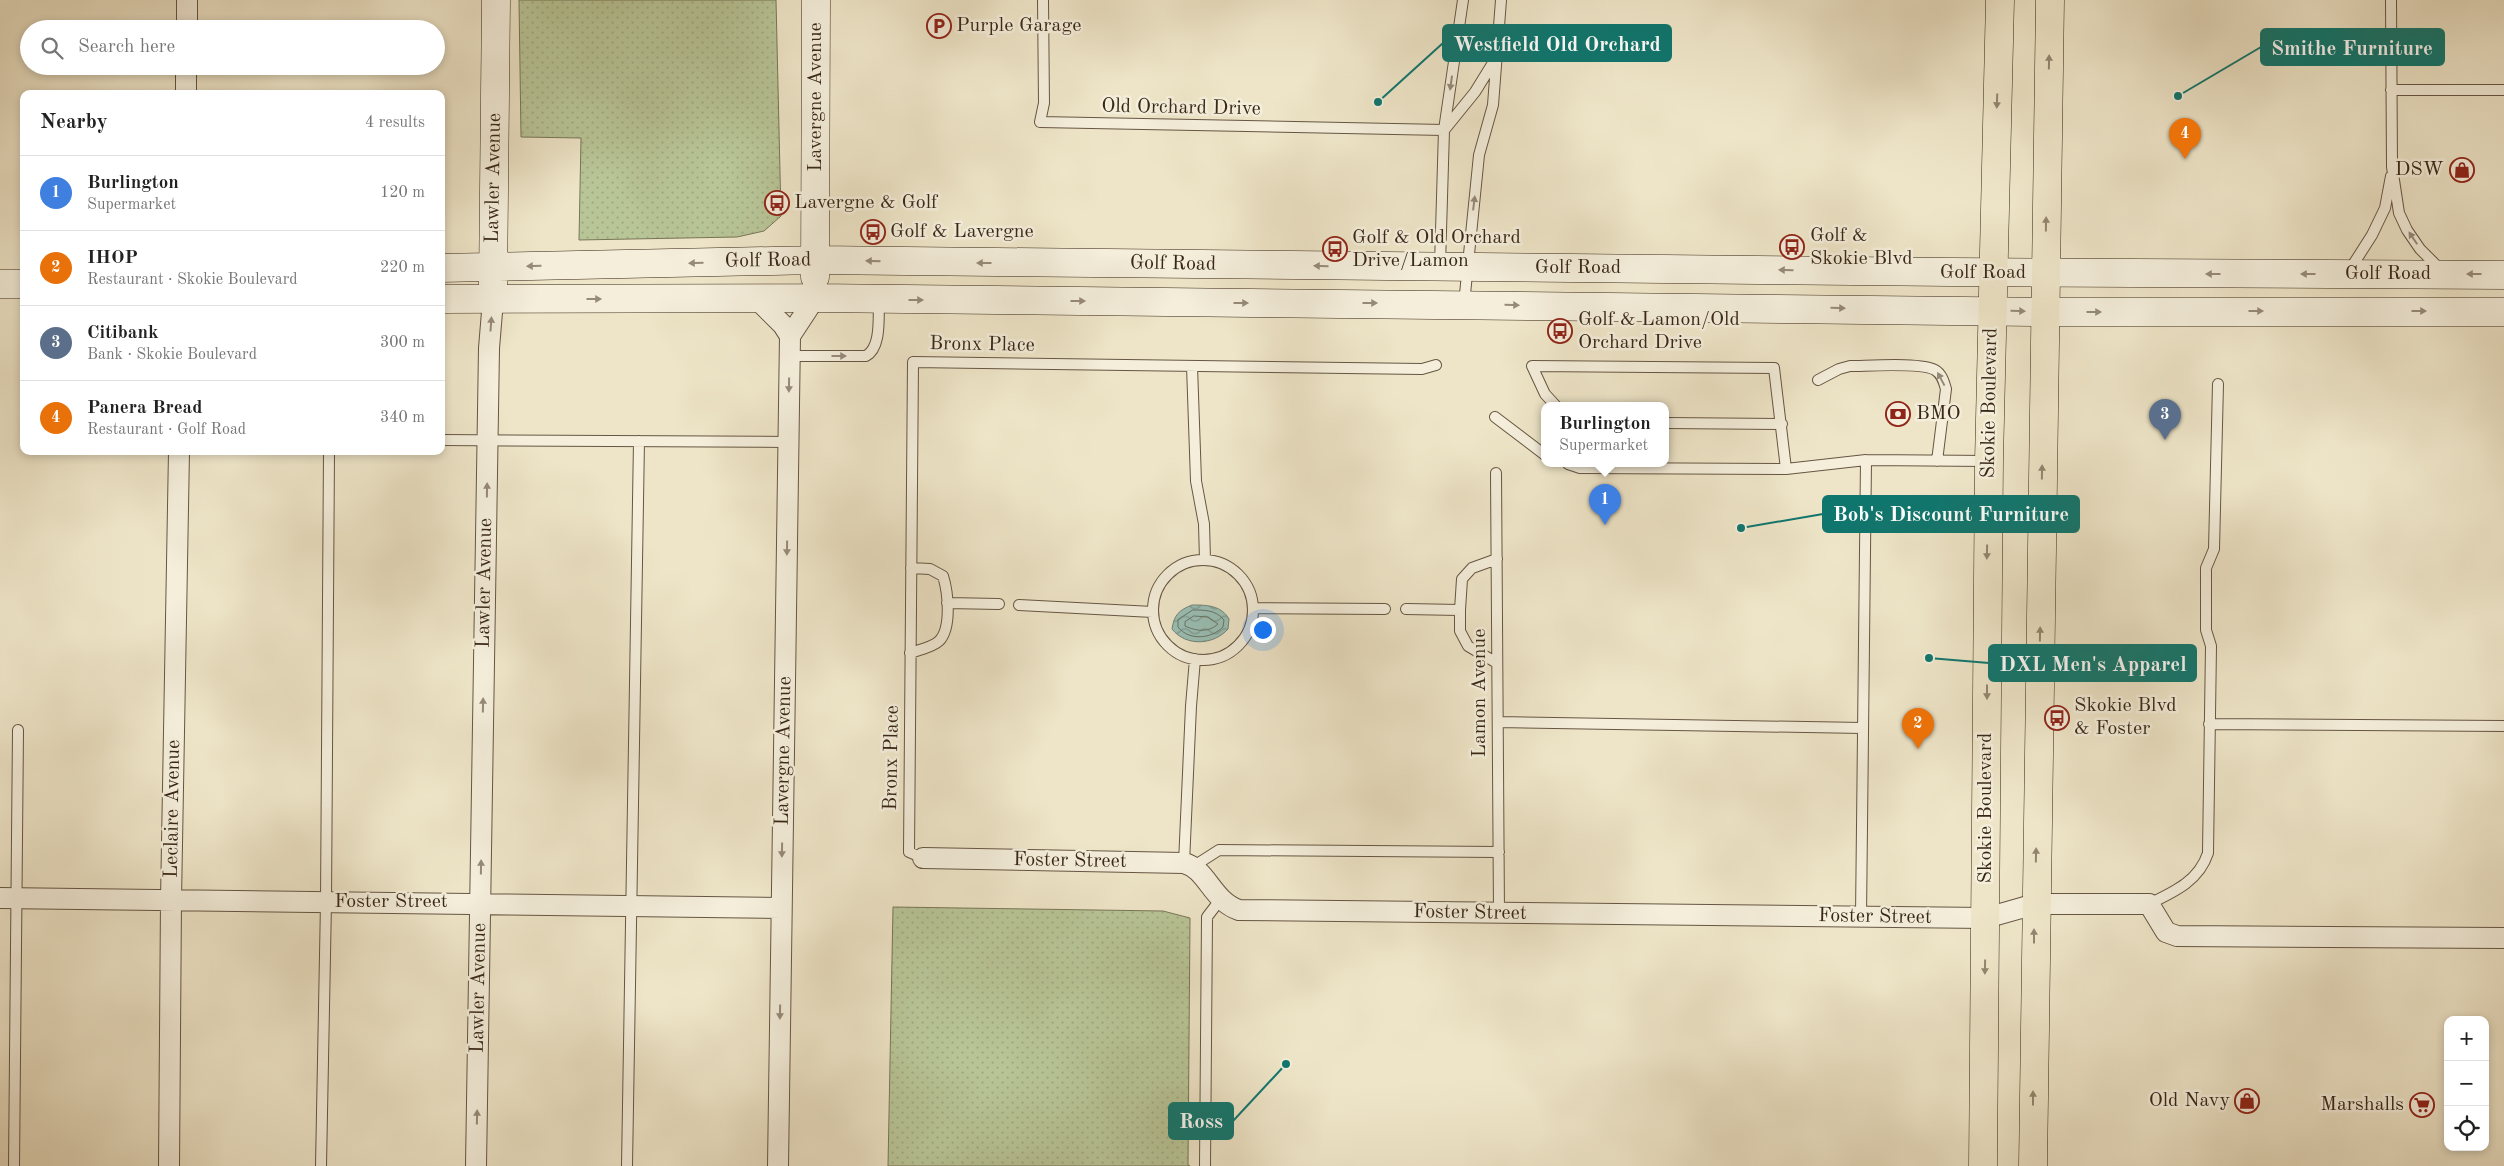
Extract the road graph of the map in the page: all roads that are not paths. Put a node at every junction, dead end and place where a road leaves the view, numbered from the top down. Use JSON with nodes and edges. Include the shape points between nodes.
{"nodes":[{"id":1,"x":187,"y":0,"type":"edge"},
{"id":2,"x":496,"y":0,"type":"edge"},
{"id":3,"x":816,"y":0,"type":"edge"},
{"id":4,"x":1043,"y":0,"type":"edge"},
{"id":5,"x":1463,"y":0,"type":"edge"},
{"id":6,"x":1500,"y":0,"type":"edge"},
{"id":7,"x":2000,"y":0,"type":"edge"},
{"id":8,"x":2050,"y":0,"type":"edge"},
{"id":9,"x":2391,"y":0,"type":"edge"},
{"id":10,"x":187,"y":20,"type":"edge"},
{"id":11,"x":1498,"y":55,"type":"junction"},
{"id":12,"x":186,"y":75,"type":"edge"},
{"id":13,"x":186,"y":90,"type":"edge"},
{"id":14,"x":2391,"y":90,"type":"junction"},
{"id":15,"x":2504,"y":90,"type":"edge"},
{"id":16,"x":1444,"y":130,"type":"junction"},
{"id":17,"x":2392,"y":167,"type":"junction"},
{"id":18,"x":815,"y":260,"type":"junction"},
{"id":19,"x":493,"y":267,"type":"junction"},
{"id":20,"x":1440,"y":267,"type":"junction"},
{"id":21,"x":445,"y":268,"type":"edge"},
{"id":22,"x":1467,"y":268,"type":"junction"},
{"id":23,"x":1992,"y":273,"type":"junction"},
{"id":24,"x":2046,"y":273,"type":"junction"},
{"id":25,"x":2346,"y":274,"type":"junction"},
{"id":26,"x":2445,"y":274,"type":"junction"},
{"id":27,"x":2504,"y":274,"type":"edge"},
{"id":28,"x":0,"y":284,"type":"edge"},
{"id":29,"x":20,"y":284,"type":"edge"},
{"id":30,"x":815,"y":298,"type":"junction"},
{"id":31,"x":445,"y":299,"type":"edge"},
{"id":32,"x":757,"y":299,"type":"junction"},
{"id":33,"x":493,"y":300,"type":"junction"},
{"id":34,"x":879,"y":300,"type":"junction"},
{"id":35,"x":1464,"y":304,"type":"junction"},
{"id":36,"x":1991,"y":311,"type":"junction"},
{"id":37,"x":2045,"y":312,"type":"junction"},
{"id":38,"x":2504,"y":312,"type":"edge"},
{"id":39,"x":790,"y":346,"type":"junction"},
{"id":40,"x":1436,"y":365,"type":"dead end"},
{"id":41,"x":1192,"y":366,"type":"junction"},
{"id":42,"x":1818,"y":380,"type":"dead end"},
{"id":43,"x":2218,"y":384,"type":"dead end"},
{"id":44,"x":1552,"y":402,"type":"edge"},
{"id":45,"x":1494,"y":417,"type":"dead end"},
{"id":46,"x":1669,"y":423,"type":"edge"},
{"id":47,"x":1782,"y":424,"type":"junction"},
{"id":48,"x":445,"y":440,"type":"edge"},
{"id":49,"x":488,"y":440,"type":"junction"},
{"id":50,"x":639,"y":441,"type":"junction"},
{"id":51,"x":789,"y":442,"type":"junction"},
{"id":52,"x":1541,"y":452,"type":"edge"},
{"id":53,"x":180,"y":455,"type":"edge"},
{"id":54,"x":329,"y":455,"type":"edge"},
{"id":55,"x":1866,"y":460,"type":"junction"},
{"id":56,"x":1937,"y":461,"type":"junction"},
{"id":57,"x":1989,"y":461,"type":"junction"},
{"id":58,"x":1577,"y":467,"type":"edge"},
{"id":59,"x":1786,"y":469,"type":"junction"},
{"id":60,"x":1496,"y":473,"type":"dead end"},
{"id":61,"x":1497,"y":559,"type":"junction"},
{"id":62,"x":1205,"y":560,"type":"junction"},
{"id":63,"x":911,"y":568,"type":"junction"},
{"id":64,"x":947,"y":603,"type":"junction"},
{"id":65,"x":999,"y":604,"type":"dead end"},
{"id":66,"x":1019,"y":605,"type":"dead end"},
{"id":67,"x":1253,"y":608,"type":"junction"},
{"id":68,"x":1384,"y":609,"type":"dead end"},
{"id":69,"x":1406,"y":609,"type":"dead end"},
{"id":70,"x":1460,"y":610,"type":"junction"},
{"id":71,"x":1153,"y":612,"type":"junction"},
{"id":72,"x":910,"y":653,"type":"junction"},
{"id":73,"x":1195,"y":659,"type":"junction"},
{"id":74,"x":1497,"y":663,"type":"junction"},
{"id":75,"x":1498,"y":722,"type":"junction"},
{"id":76,"x":2209,"y":724,"type":"junction"},
{"id":77,"x":2504,"y":726,"type":"edge"},
{"id":78,"x":1863,"y":728,"type":"junction"},
{"id":79,"x":18,"y":730,"type":"dead end"},
{"id":80,"x":1499,"y":852,"type":"junction"},
{"id":81,"x":923,"y":858,"type":"joint"},
{"id":82,"x":1189,"y":865,"type":"junction"},
{"id":83,"x":8,"y":898,"type":"edge"},
{"id":84,"x":171,"y":900,"type":"junction"},
{"id":85,"x":1220,"y":900,"type":"junction"},
{"id":86,"x":326,"y":902,"type":"junction"},
{"id":87,"x":480,"y":903,"type":"junction"},
{"id":88,"x":2035,"y":904,"type":"junction"},
{"id":89,"x":2149,"y":904,"type":"junction"},
{"id":90,"x":632,"y":905,"type":"junction"},
{"id":91,"x":782,"y":908,"type":"junction"},
{"id":92,"x":1499,"y":913,"type":"junction"},
{"id":93,"x":1861,"y":917,"type":"junction"},
{"id":94,"x":1986,"y":918,"type":"junction"},
{"id":95,"x":2504,"y":938,"type":"edge"},
{"id":96,"x":14,"y":1166,"type":"edge"},
{"id":97,"x":168,"y":1166,"type":"edge"},
{"id":98,"x":321,"y":1166,"type":"edge"},
{"id":99,"x":476,"y":1166,"type":"edge"},
{"id":100,"x":627,"y":1166,"type":"edge"},
{"id":101,"x":778,"y":1166,"type":"edge"},
{"id":102,"x":1205,"y":1166,"type":"edge"},
{"id":103,"x":1983,"y":1166,"type":"edge"},
{"id":104,"x":2032,"y":1166,"type":"edge"}],
"edges":[{"from":1,"to":10,"type":"street"},
{"from":2,"to":19,"type":"main road","name":"Lawler Avenue"},
{"from":3,"to":18,"type":"main road","name":"Lavergne Avenue"},
{"from":4,"to":16,"type":"lane","name":"Old Orchard Drive","via":[[1044,103],[1040,122]]},
{"from":5,"to":16,"type":"lane","one_way":true},
{"from":6,"to":11,"type":"lane"},
{"from":7,"to":23,"type":"main road","name":"Skokie Boulevard","one_way":true},
{"from":24,"to":8,"type":"main road","one_way":true},
{"from":9,"to":14,"type":"lane"},
{"from":11,"to":16,"type":"lane","via":[[1475,92]]},
{"from":22,"to":11,"type":"lane","one_way":true,"via":[[1479,155],[1493,105]]},
{"from":12,"to":13,"type":"street"},
{"from":14,"to":15,"type":"lane"},
{"from":14,"to":17,"type":"lane"},
{"from":16,"to":20,"type":"lane"},
{"from":17,"to":25,"type":"lane","via":[[2385,208],[2372,235]]},
{"from":26,"to":17,"type":"lane","one_way":true,"via":[[2420,249],[2407,230],[2399,212]]},
{"from":18,"to":19,"type":"main road","name":"Golf Road","one_way":true},
{"from":20,"to":18,"type":"main road","name":"Golf Road","one_way":true},
{"from":18,"to":30,"type":"main road","name":"Lavergne Avenue"},
{"from":19,"to":21,"type":"main road","name":"Golf Road"},
{"from":19,"to":33,"type":"main road","name":"Lawler Avenue"},
{"from":20,"to":22,"type":"main road","name":"Golf Road"},
{"from":23,"to":22,"type":"main road","name":"Golf Road","one_way":true},
{"from":22,"to":35,"type":"lane"},
{"from":23,"to":24,"type":"main road","name":"Golf Road"},
{"from":23,"to":36,"type":"main road","name":"Skokie Boulevard"},
{"from":25,"to":24,"type":"main road","name":"Golf Road","one_way":true},
{"from":24,"to":37,"type":"main road"},
{"from":25,"to":26,"type":"main road","name":"Golf Road"},
{"from":27,"to":26,"type":"main road","name":"Golf Road","one_way":true},
{"from":28,"to":29,"type":"main road"},
{"from":30,"to":32,"type":"main road","name":"Golf Road"},
{"from":30,"to":34,"type":"main road","name":"Golf Road"},
{"from":30,"to":39,"type":"street"},
{"from":31,"to":33,"type":"main road","name":"Golf Road"},
{"from":33,"to":32,"type":"main road","name":"Golf Road","one_way":true},
{"from":32,"to":39,"type":"street","via":[[783,325]]},
{"from":49,"to":33,"type":"street","name":"Lawler Avenue","one_way":true},
{"from":34,"to":35,"type":"main road","name":"Golf Road","one_way":true},
{"from":39,"to":34,"type":"lane","one_way":true,"via":[[870,354],[876,343]]},
{"from":35,"to":36,"type":"main road","name":"Golf Road","one_way":true},
{"from":36,"to":37,"type":"main road","name":"Golf Road","one_way":true},
{"from":36,"to":57,"type":"main road","name":"Skokie Boulevard"},
{"from":37,"to":38,"type":"main road","name":"Golf Road","one_way":true},
{"from":88,"to":37,"type":"main road","one_way":true},
{"from":39,"to":51,"type":"street","name":"Lavergne Avenue","one_way":true},
{"from":40,"to":41,"type":"lane","name":"Bronx Place","via":[[1422,369]]},
{"from":41,"to":62,"type":"lane","via":[[1196,481],[1204,524]]},
{"from":41,"to":63,"type":"lane","name":"Bronx Place","via":[[913,362]]},
{"from":56,"to":42,"type":"lane","one_way":true,"via":[[1946,389],[1943,378],[1935,370],[1922,366],[1850,366]]},
{"from":43,"to":76,"type":"lane","via":[[2214,549],[2206,568],[2206,630],[2211,646]]},
{"from":44,"to":47,"type":"lane","via":[[1532,366],[1774,368]]},
{"from":45,"to":52,"type":"lane"},
{"from":46,"to":47,"type":"lane"},
{"from":47,"to":59,"type":"lane"},
{"from":48,"to":49,"type":"lane"},
{"from":49,"to":50,"type":"lane"},
{"from":87,"to":49,"type":"street","name":"Lawler Avenue","one_way":true},
{"from":50,"to":51,"type":"lane"},
{"from":50,"to":90,"type":"lane"},
{"from":51,"to":91,"type":"street","name":"Lavergne Avenue","one_way":true},
{"from":53,"to":84,"type":"street","name":"Leclaire Avenue"},
{"from":54,"to":86,"type":"lane"},
{"from":55,"to":56,"type":"lane"},
{"from":55,"to":59,"type":"lane"},
{"from":55,"to":78,"type":"lane"},
{"from":56,"to":57,"type":"lane"},
{"from":57,"to":94,"type":"main road","name":"Skokie Boulevard","one_way":true},
{"from":58,"to":59,"type":"lane"},
{"from":60,"to":61,"type":"lane","name":"Lamon Avenue"},
{"from":61,"to":70,"type":"lane","via":[[1472,568],[1462,579]]},
{"from":61,"to":74,"type":"lane","name":"Lamon Avenue"},
{"from":62,"to":67,"type":"lane","via":[[1220,562],[1244,580]]},
{"from":62,"to":71,"type":"lane","via":[[1191,561],[1168,574],[1157,592]]},
{"from":63,"to":64,"type":"lane","via":[[930,569],[943,576],[948,591]]},
{"from":63,"to":72,"type":"lane","name":"Bronx Place"},
{"from":64,"to":65,"type":"lane"},
{"from":64,"to":72,"type":"lane","via":[[946,633],[938,642]]},
{"from":66,"to":71,"type":"lane"},
{"from":67,"to":68,"type":"lane"},
{"from":67,"to":73,"type":"lane","via":[[1252,623],[1236,647],[1217,657]]},
{"from":69,"to":70,"type":"lane"},
{"from":70,"to":74,"type":"lane","via":[[1460,631],[1468,646]]},
{"from":71,"to":73,"type":"lane","via":[[1156,626],[1166,642],[1182,655]]},
{"from":72,"to":81,"type":"lane","name":"Bronx Place","via":[[909,852]]},
{"from":73,"to":82,"type":"lane","via":[[1191,706]]},
{"from":74,"to":75,"type":"lane","name":"Lamon Avenue"},
{"from":75,"to":78,"type":"lane"},
{"from":75,"to":80,"type":"lane","name":"Lamon Avenue"},
{"from":76,"to":77,"type":"lane"},
{"from":76,"to":89,"type":"lane","via":[[2208,853],[2204,866],[2184,887]]},
{"from":78,"to":93,"type":"lane"},
{"from":79,"to":83,"type":"lane"},
{"from":80,"to":82,"type":"lane","via":[[1219,850]]},
{"from":80,"to":92,"type":"lane","name":"Lamon Avenue"},
{"from":81,"to":82,"type":"street","name":"Foster Street"},
{"from":82,"to":85,"type":"street"},
{"from":83,"to":84,"type":"street","name":"Foster Street"},
{"from":83,"to":96,"type":"lane"},
{"from":84,"to":86,"type":"street","name":"Foster Street"},
{"from":84,"to":97,"type":"street","name":"Leclaire Avenue"},
{"from":85,"to":92,"type":"street","name":"Foster Street","via":[[1234,908],[1253,910]]},
{"from":85,"to":102,"type":"lane","via":[[1207,917]]},
{"from":86,"to":87,"type":"street","name":"Foster Street"},
{"from":86,"to":98,"type":"lane"},
{"from":87,"to":90,"type":"street","name":"Foster Street"},
{"from":99,"to":87,"type":"street","name":"Lawler Avenue","one_way":true},
{"from":88,"to":89,"type":"street","name":"Foster Street"},
{"from":88,"to":94,"type":"street","name":"Foster Street"},
{"from":104,"to":88,"type":"main road","one_way":true},
{"from":89,"to":95,"type":"street","via":[[2166,932],[2177,936]]},
{"from":90,"to":91,"type":"street","name":"Foster Street"},
{"from":90,"to":100,"type":"lane"},
{"from":91,"to":101,"type":"street","name":"Lavergne Avenue","one_way":true},
{"from":92,"to":93,"type":"street","name":"Foster Street"},
{"from":93,"to":94,"type":"street","name":"Foster Street"},
{"from":94,"to":103,"type":"main road","name":"Skokie Boulevard","one_way":true}]}
